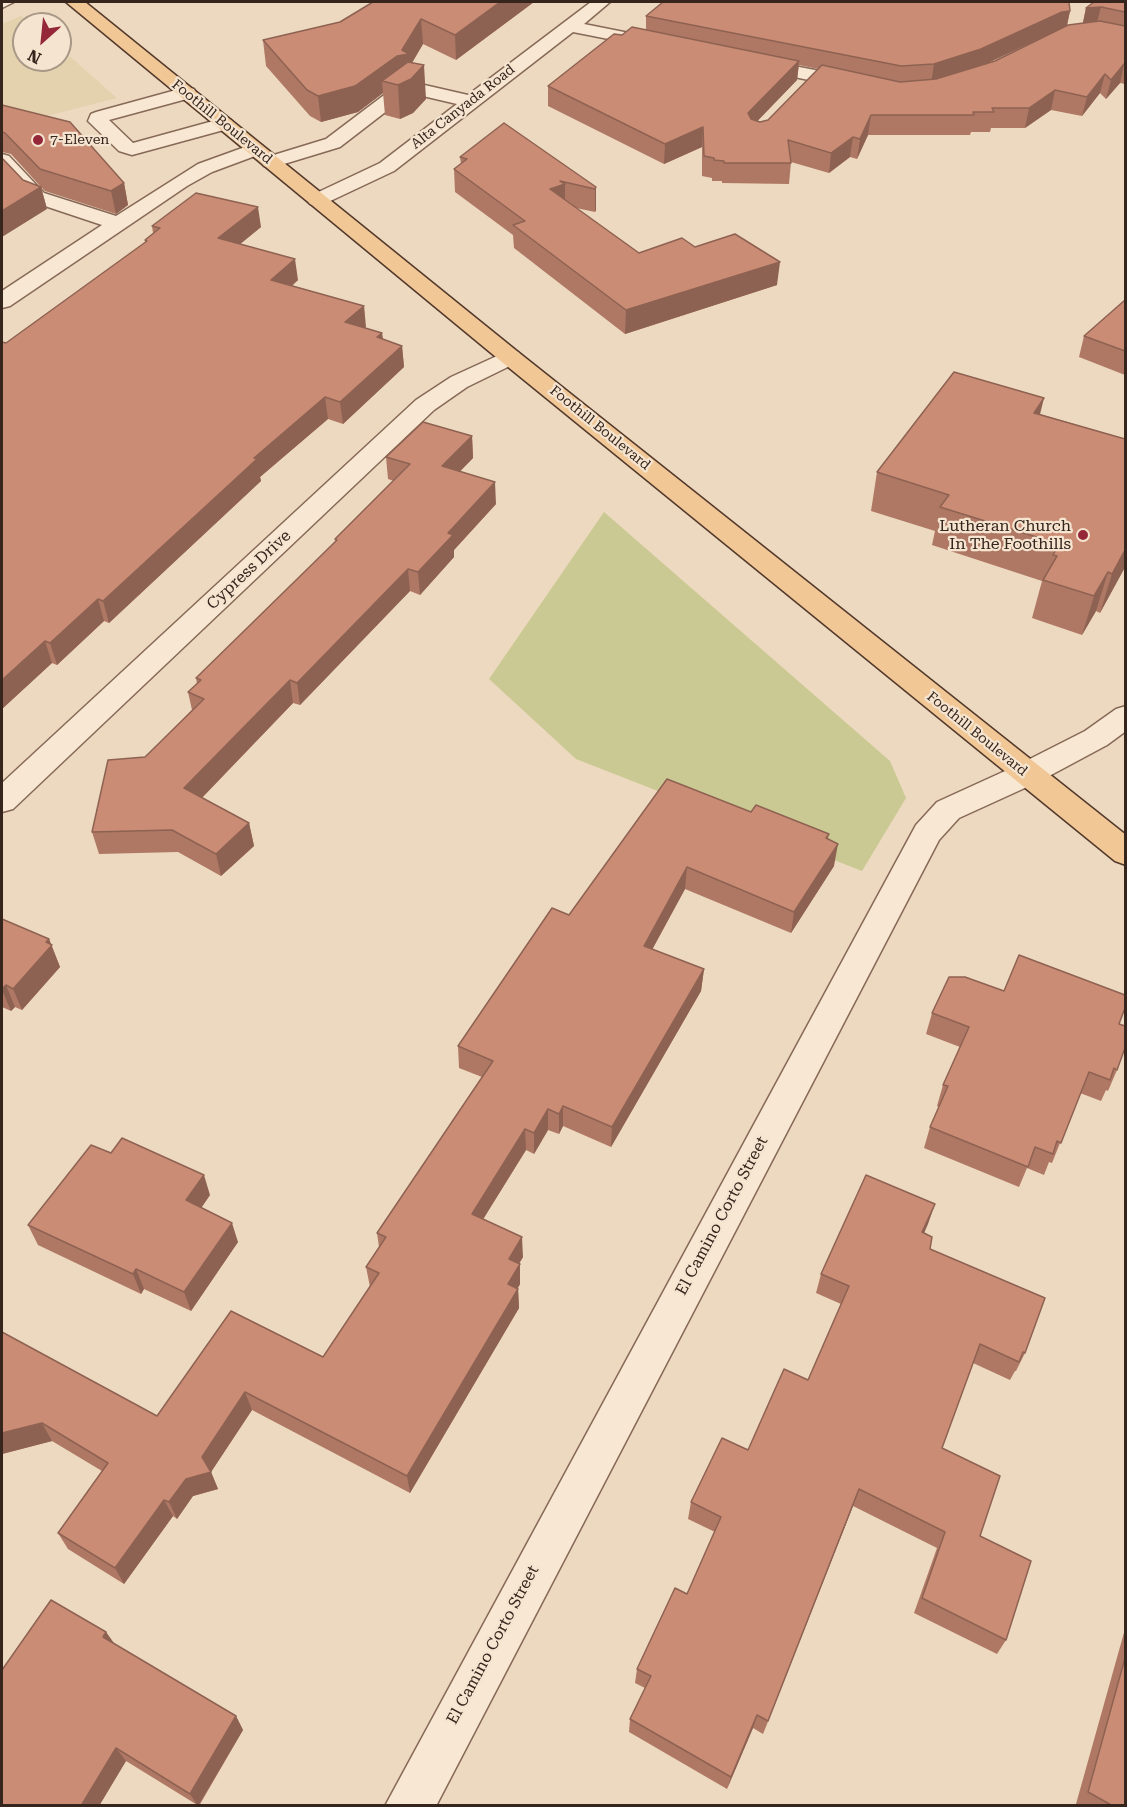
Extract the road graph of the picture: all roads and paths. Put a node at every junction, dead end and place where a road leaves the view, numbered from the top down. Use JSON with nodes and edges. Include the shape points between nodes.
{"nodes":[{"id":1,"x":75,"y":2,"type":"edge"},
{"id":2,"x":601,"y":2,"type":"edge"},
{"id":3,"x":569,"y":26,"type":"junction"},
{"id":4,"x":674,"y":47,"type":"edge"},
{"id":5,"x":733,"y":59,"type":"edge"},
{"id":6,"x":814,"y":76,"type":"junction"},
{"id":7,"x":877,"y":88,"type":"edge"},
{"id":8,"x":798,"y":92,"type":"edge"},
{"id":9,"x":187,"y":93,"type":"junction"},
{"id":10,"x":469,"y":101,"type":"junction"},
{"id":11,"x":224,"y":124,"type":"junction"},
{"id":12,"x":346,"y":133,"type":"junction"},
{"id":13,"x":368,"y":138,"type":"dead end"},
{"id":14,"x":389,"y":143,"type":"dead end"},
{"id":15,"x":410,"y":148,"type":"junction"},
{"id":16,"x":263,"y":156,"type":"junction"},
{"id":17,"x":2,"y":160,"type":"edge"},
{"id":18,"x":317,"y":200,"type":"junction"},
{"id":19,"x":117,"y":223,"type":"junction"},
{"id":20,"x":2,"y":301,"type":"edge"},
{"id":21,"x":510,"y":357,"type":"junction"},
{"id":22,"x":1125,"y":716,"type":"edge"},
{"id":23,"x":1027,"y":774,"type":"junction"},
{"id":24,"x":2,"y":801,"type":"edge"},
{"id":25,"x":1125,"y":853,"type":"edge"},
{"id":26,"x":409,"y":1806,"type":"edge"}],
"edges":[{"from":1,"to":9,"type":"main road","name":"Foothill Boulevard"},
{"from":2,"to":3,"type":"street","name":"Alta Canyada Road"},
{"from":3,"to":4,"type":"street"},
{"from":3,"to":10,"type":"street","name":"Alta Canyada Road"},
{"from":5,"to":6,"type":"street"},
{"from":6,"to":7,"type":"street"},
{"from":6,"to":8,"type":"street"},
{"from":9,"to":11,"type":"main road","name":"Foothill Boulevard"},
{"from":9,"to":11,"type":"street","via":[[103,116],[98,121],[132,149]]},
{"from":10,"to":12,"type":"street","via":[[406,87]]},
{"from":10,"to":15,"type":"street","name":"Alta Canyada Road"},
{"from":11,"to":16,"type":"main road","name":"Foothill Boulevard"},
{"from":12,"to":13,"type":"street"},
{"from":12,"to":16,"type":"street","via":[[333,143]]},
{"from":14,"to":15,"type":"street"},
{"from":15,"to":18,"type":"street","name":"Alta Canyada Road","via":[[376,174]]},
{"from":16,"to":18,"type":"main road","name":"Foothill Boulevard"},
{"from":16,"to":19,"type":"street","via":[[205,168]]},
{"from":17,"to":19,"type":"street","via":[[37,197]]},
{"from":18,"to":21,"type":"main road","name":"Foothill Boulevard"},
{"from":19,"to":20,"type":"street"},
{"from":21,"to":23,"type":"main road","name":"Foothill Boulevard"},
{"from":21,"to":24,"type":"street","name":"Cypress Drive","via":[[459,382],[425,405]]},
{"from":22,"to":23,"type":"street","name":"El Camino Corto Street","via":[[1105,732]]},
{"from":23,"to":25,"type":"main road","name":"Foothill Boulevard"},
{"from":23,"to":26,"type":"street","name":"El Camino Corto Street","via":[[948,810],[927,833]]}]}
